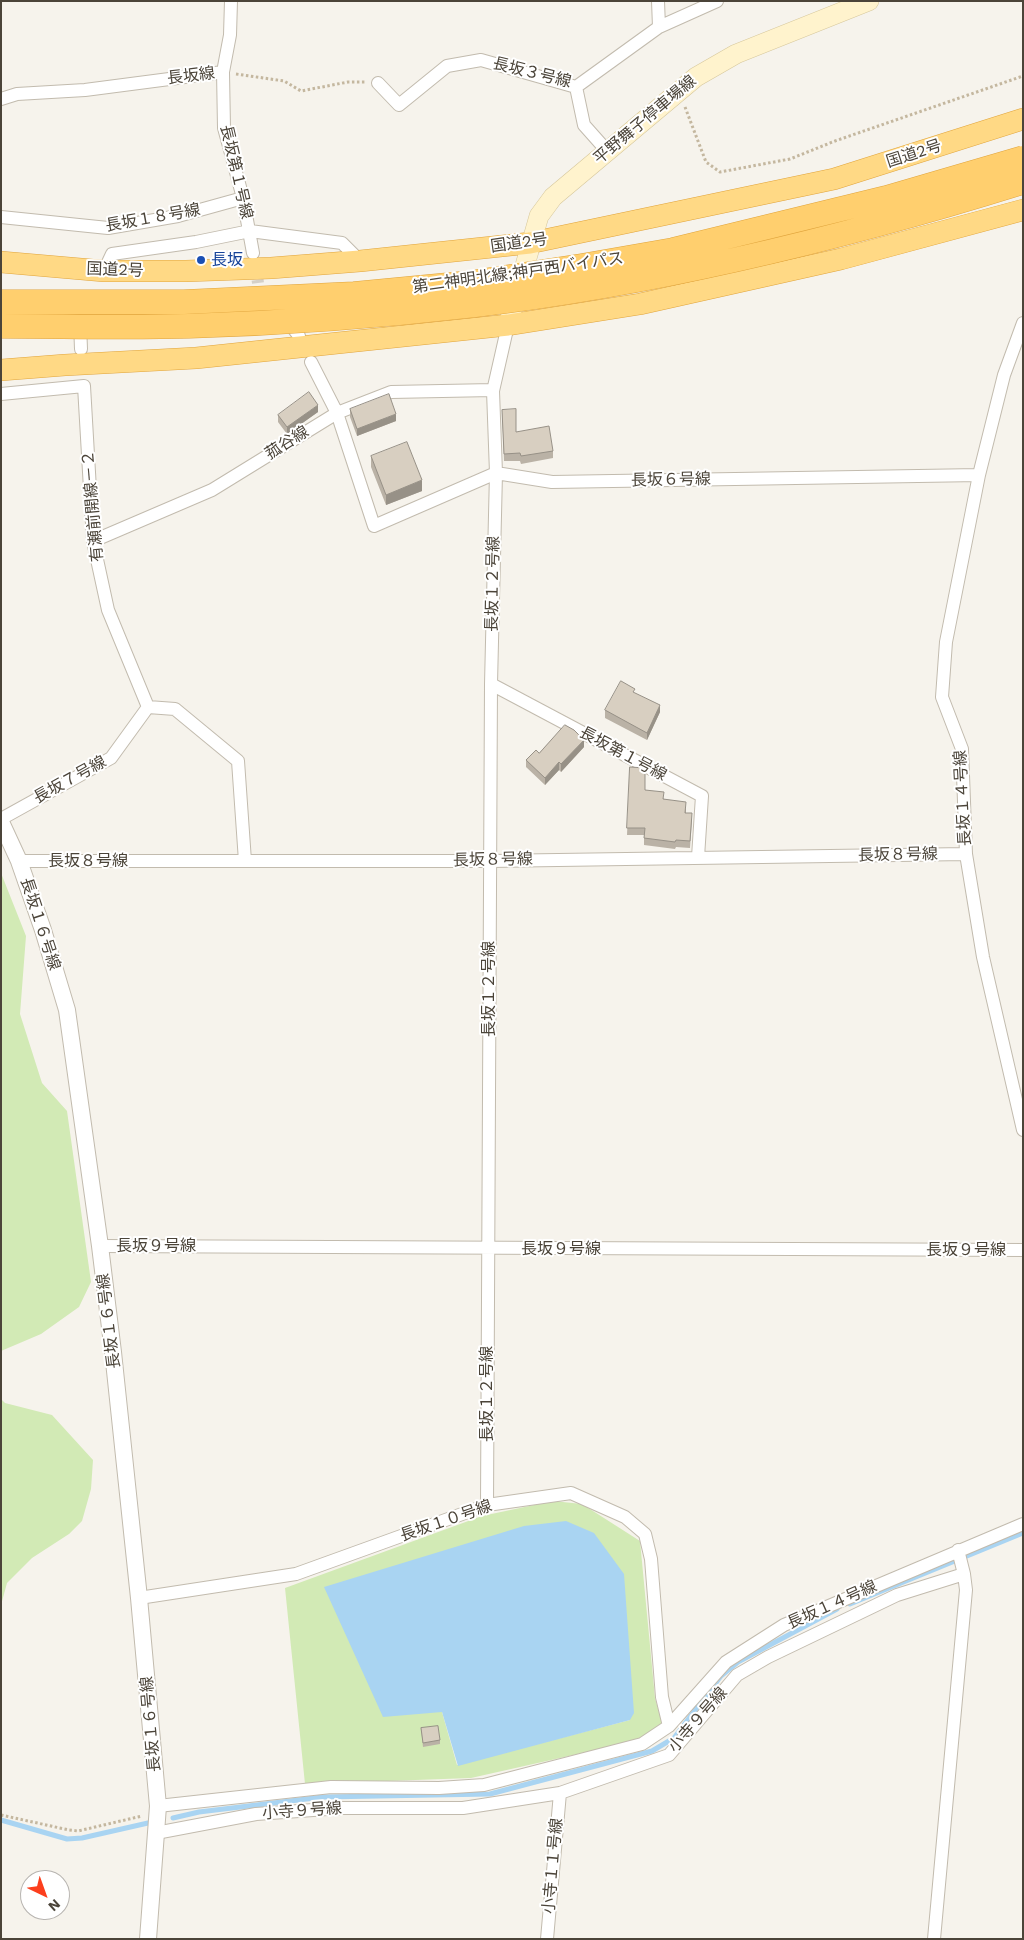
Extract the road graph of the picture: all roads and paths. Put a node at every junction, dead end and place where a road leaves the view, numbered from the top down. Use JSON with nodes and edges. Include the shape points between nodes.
{"nodes":[{"id":1,"x":231,"y":1,"type":"edge"},
{"id":2,"x":658,"y":1,"type":"edge"},
{"id":3,"x":717,"y":1,"type":"edge"},
{"id":4,"x":869,"y":1,"type":"edge"},
{"id":5,"x":659,"y":27,"type":"junction"},
{"id":6,"x":223,"y":72,"type":"junction"},
{"id":7,"x":1023,"y":76,"type":"edge"},
{"id":8,"x":378,"y":82,"type":"joint"},
{"id":9,"x":576,"y":86,"type":"junction"},
{"id":10,"x":679,"y":92,"type":"junction"},
{"id":11,"x":1,"y":99,"type":"edge"},
{"id":12,"x":1023,"y":119,"type":"edge"},
{"id":13,"x":608,"y":152,"type":"junction"},
{"id":14,"x":1023,"y":158,"type":"edge"},
{"id":15,"x":1023,"y":182,"type":"edge"},
{"id":16,"x":243,"y":198,"type":"junction"},
{"id":17,"x":1023,"y":210,"type":"edge"},
{"id":18,"x":1,"y":217,"type":"edge"},
{"id":19,"x":250,"y":231,"type":"junction"},
{"id":20,"x":530,"y":243,"type":"junction"},
{"id":21,"x":253,"y":252,"type":"tunnel mouth"},
{"id":22,"x":360,"y":261,"type":"junction"},
{"id":23,"x":1,"y":262,"type":"edge"},
{"id":24,"x":104,"y":271,"type":"junction"},
{"id":25,"x":258,"y":283,"type":"tunnel mouth"},
{"id":26,"x":1,"y":291,"type":"edge"},
{"id":27,"x":1,"y":302,"type":"edge"},
{"id":28,"x":276,"y":306,"type":"junction"},
{"id":29,"x":80,"y":313,"type":"junction"},
{"id":30,"x":1023,"y":323,"type":"edge"},
{"id":31,"x":508,"y":325,"type":"junction"},
{"id":32,"x":1,"y":326,"type":"edge"},
{"id":33,"x":300,"y":336,"type":"dead end"},
{"id":34,"x":82,"y":349,"type":"dead end"},
{"id":35,"x":311,"y":362,"type":"dead end"},
{"id":36,"x":1,"y":370,"type":"edge"},
{"id":37,"x":493,"y":390,"type":"junction"},
{"id":38,"x":1,"y":394,"type":"edge"},
{"id":39,"x":337,"y":413,"type":"junction"},
{"id":40,"x":496,"y":473,"type":"junction"},
{"id":41,"x":979,"y":476,"type":"junction"},
{"id":42,"x":93,"y":541,"type":"junction"},
{"id":43,"x":490,"y":684,"type":"junction"},
{"id":44,"x":148,"y":707,"type":"junction"},
{"id":45,"x":1,"y":820,"type":"edge"},
{"id":46,"x":966,"y":854,"type":"junction"},
{"id":47,"x":698,"y":858,"type":"junction"},
{"id":48,"x":245,"y":861,"type":"junction"},
{"id":49,"x":490,"y":861,"type":"junction"},
{"id":50,"x":19,"y":862,"type":"junction"},
{"id":51,"x":1023,"y":1130,"type":"edge"},
{"id":52,"x":100,"y":1246,"type":"junction"},
{"id":53,"x":488,"y":1249,"type":"junction"},
{"id":54,"x":1023,"y":1250,"type":"edge"},
{"id":55,"x":487,"y":1505,"type":"junction"},
{"id":56,"x":1023,"y":1524,"type":"edge"},
{"id":57,"x":958,"y":1552,"type":"junction"},
{"id":58,"x":963,"y":1571,"type":"junction"},
{"id":59,"x":139,"y":1598,"type":"junction"},
{"id":60,"x":669,"y":1726,"type":"junction"},
{"id":61,"x":560,"y":1794,"type":"junction"},
{"id":62,"x":438,"y":1798,"type":"junction"},
{"id":63,"x":158,"y":1810,"type":"junction"},
{"id":64,"x":1,"y":1815,"type":"edge"},
{"id":65,"x":156,"y":1833,"type":"junction"},
{"id":66,"x":148,"y":1939,"type":"edge"},
{"id":67,"x":547,"y":1939,"type":"edge"},
{"id":68,"x":934,"y":1939,"type":"edge"}],
"edges":[{"from":1,"to":6,"type":"street","name":"長坂第１号線","via":[[230,35]]},
{"from":2,"to":5,"type":"street"},
{"from":3,"to":5,"type":"street","name":"長坂３号線"},
{"from":4,"to":10,"type":"main road","name":"平野舞子停車場線","via":[[736,54],[696,77]]},
{"from":5,"to":9,"type":"street","name":"長坂３号線"},
{"from":6,"to":8,"type":"path","name":"長坂線","via":[[284,81],[301,92],[348,82]]},
{"from":6,"to":11,"type":"street","name":"長坂線","via":[[85,90],[17,94]]},
{"from":6,"to":16,"type":"street","name":"長坂第１号線","via":[[224,128]]},
{"from":7,"to":10,"type":"path","via":[[790,159],[720,172],[706,162]]},
{"from":8,"to":9,"type":"street","name":"長坂３号線","via":[[399,105],[447,66],[481,60]]},
{"from":9,"to":13,"type":"street","via":[[584,124]]},
{"from":10,"to":13,"type":"main road","name":"平野舞子停車場線"},
{"from":12,"to":20,"type":"highway","name":"国道2号","via":[[834,179]]},
{"from":13,"to":20,"type":"main road","name":"平野舞子停車場線","via":[[553,197],[539,216]]},
{"from":14,"to":27,"type":"highway","name":"第二神明北線;神戸西バイパス","bridge":true,"via":[[886,198],[673,250],[469,283],[354,294],[184,302]]},
{"from":15,"to":32,"type":"highway","name":"第二神明北線;神戸西バイパス","bridge":true,"via":[[896,221],[674,274],[485,304],[359,316],[188,326]]},
{"from":16,"to":18,"type":"street","name":"長坂１８号線","via":[[178,216],[108,228]]},
{"from":16,"to":19,"type":"street","name":"長坂第１号線"},
{"from":17,"to":31,"type":"highway","via":[[840,259],[659,299]]},
{"from":19,"to":21,"type":"street","name":"長坂第１号線"},
{"from":19,"to":22,"type":"street","via":[[342,243]]},
{"from":19,"to":24,"type":"street","via":[[112,254]]},
{"from":20,"to":22,"type":"highway","name":"国道2号"},
{"from":20,"to":31,"type":"main road","name":"平野舞子停車場線"},
{"from":22,"to":24,"type":"highway","name":"国道2号","via":[[271,268]]},
{"from":23,"to":24,"type":"highway","name":"国道2号"},
{"from":25,"to":28,"type":"street"},
{"from":26,"to":29,"type":"street","via":[[8,311]]},
{"from":28,"to":29,"type":"street","via":[[149,314]]},
{"from":28,"to":33,"type":"street"},
{"from":29,"to":34,"type":"street"},
{"from":30,"to":41,"type":"street","name":"長坂１４号線","via":[[1004,375]]},
{"from":31,"to":36,"type":"highway","via":[[196,358]]},
{"from":31,"to":37,"type":"street","name":"長坂１２号線"},
{"from":35,"to":39,"type":"street"},
{"from":37,"to":39,"type":"street","name":"菰谷線","via":[[390,392]]},
{"from":37,"to":40,"type":"street","name":"長坂１２号線"},
{"from":38,"to":42,"type":"street","name":"有瀬前開線－２","via":[[84,386]]},
{"from":39,"to":40,"type":"street","via":[[374,526]]},
{"from":39,"to":42,"type":"street","name":"菰谷線","via":[[212,490]]},
{"from":40,"to":41,"type":"street","name":"長坂６号線","via":[[552,482]]},
{"from":40,"to":43,"type":"street","name":"長坂１２号線"},
{"from":41,"to":46,"type":"street","name":"長坂１４号線","via":[[946,642],[942,697],[962,749]]},
{"from":42,"to":44,"type":"street","name":"有瀬前開線－２","via":[[108,610]]},
{"from":43,"to":47,"type":"street","name":"長坂第１号線","via":[[702,796]]},
{"from":43,"to":49,"type":"street","name":"長坂１２号線"},
{"from":44,"to":45,"type":"street","name":"長坂７号線","via":[[111,758]]},
{"from":44,"to":48,"type":"street","via":[[175,709],[238,761]]},
{"from":45,"to":50,"type":"street","name":"長坂１６号線"},
{"from":46,"to":47,"type":"street","name":"長坂８号線"},
{"from":46,"to":51,"type":"street","name":"長坂１４号線","via":[[983,957]]},
{"from":47,"to":49,"type":"street","name":"長坂８号線"},
{"from":48,"to":49,"type":"street","name":"長坂８号線"},
{"from":48,"to":50,"type":"street","name":"長坂８号線"},
{"from":49,"to":53,"type":"street","name":"長坂１２号線"},
{"from":50,"to":52,"type":"street","name":"長坂１６号線","via":[[67,1010]]},
{"from":52,"to":53,"type":"street","name":"長坂９号線"},
{"from":52,"to":59,"type":"street","name":"長坂１６号線"},
{"from":53,"to":54,"type":"street","name":"長坂９号線"},
{"from":53,"to":55,"type":"street","name":"長坂１２号線"},
{"from":55,"to":59,"type":"street","name":"長坂１０号線","via":[[296,1574]]},
{"from":55,"to":60,"type":"street","name":"長坂１０号線","via":[[571,1493],[625,1518],[645,1534],[652,1559],[662,1697]]},
{"from":56,"to":57,"type":"street","name":"長坂１４号線"},
{"from":57,"to":58,"type":"street"},
{"from":57,"to":60,"type":"street","name":"長坂１４号線","via":[[784,1625],[726,1662]]},
{"from":58,"to":61,"type":"street","name":"小寺９号線","via":[[897,1595],[737,1675],[669,1756]]},
{"from":58,"to":68,"type":"street","via":[[966,1590]]},
{"from":59,"to":63,"type":"street","name":"長坂１６号線"},
{"from":60,"to":62,"type":"street","name":"長坂１４号線","via":[[642,1744]]},
{"from":61,"to":62,"type":"street","name":"小寺９号線","via":[[463,1808]]},
{"from":61,"to":67,"type":"street","name":"小寺１１号線"},
{"from":62,"to":63,"type":"street","via":[[331,1787]]},
{"from":62,"to":65,"type":"street","name":"小寺９号線","via":[[256,1814]]},
{"from":63,"to":64,"type":"path","via":[[78,1831]]},
{"from":63,"to":65,"type":"street","name":"長坂１６号線"},
{"from":65,"to":66,"type":"street"}]}
